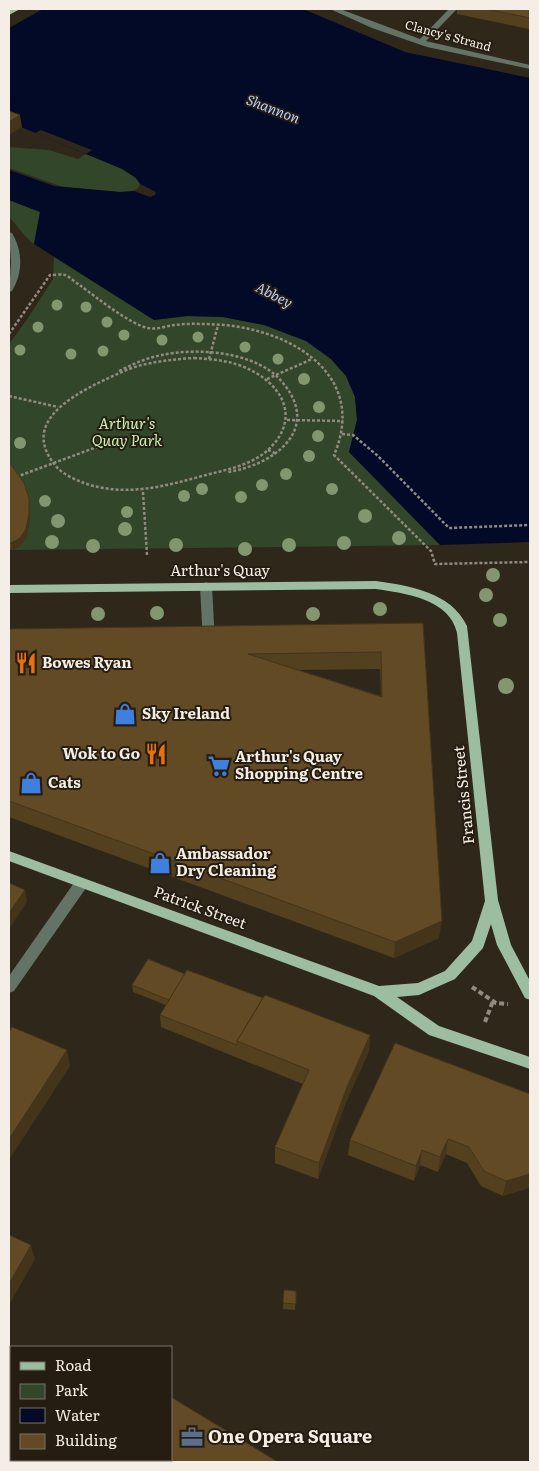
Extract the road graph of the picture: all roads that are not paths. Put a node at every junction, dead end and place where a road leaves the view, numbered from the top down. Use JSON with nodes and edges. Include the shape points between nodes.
{"nodes":[{"id":1,"x":16,"y":9,"type":"edge"},
{"id":2,"x":334,"y":9,"type":"edge"},
{"id":3,"x":453,"y":9,"type":"edge"},
{"id":4,"x":9,"y":13,"type":"edge"},
{"id":5,"x":421,"y":42,"type":"junction"},
{"id":6,"x":530,"y":67,"type":"edge"},
{"id":7,"x":9,"y":235,"type":"edge"},
{"id":8,"x":9,"y":289,"type":"edge"},
{"id":9,"x":206,"y":586,"type":"junction"},
{"id":10,"x":9,"y":589,"type":"edge"},
{"id":11,"x":430,"y":598,"type":"joint"},
{"id":12,"x":209,"y":643,"type":"edge"},
{"id":13,"x":9,"y":856,"type":"edge"},
{"id":14,"x":81,"y":884,"type":"junction"},
{"id":15,"x":492,"y":900,"type":"junction"},
{"id":16,"x":9,"y":987,"type":"edge"},
{"id":17,"x":380,"y":992,"type":"junction"},
{"id":18,"x":530,"y":994,"type":"edge"},
{"id":19,"x":530,"y":1062,"type":"edge"}],
"edges":[{"from":1,"to":4,"type":"main road"},
{"from":2,"to":5,"type":"street","name":"Clancy's Strand"},
{"from":3,"to":5,"type":"street"},
{"from":5,"to":6,"type":"street","name":"Clancy's Strand"},
{"from":7,"to":8,"type":"street","via":[[15,252],[14,275]]},
{"from":9,"to":10,"type":"main road","name":"Arthur's Quay"},
{"from":9,"to":11,"type":"main road","name":"Arthur's Quay","via":[[376,585],[404,589]]},
{"from":9,"to":12,"type":"street"},
{"from":11,"to":15,"type":"main road","name":"Francis Street","via":[[448,610],[460,624]]},
{"from":13,"to":14,"type":"main road","name":"Patrick Street"},
{"from":14,"to":16,"type":"street"},
{"from":14,"to":17,"type":"main road","name":"Patrick Street"},
{"from":15,"to":17,"type":"main road","name":"Patrick Street","via":[[478,944],[450,975],[419,990]]},
{"from":15,"to":18,"type":"main road","name":"Francis Street","via":[[504,944]]},
{"from":17,"to":19,"type":"main road","name":"Patrick Street","via":[[434,1031]]}]}
